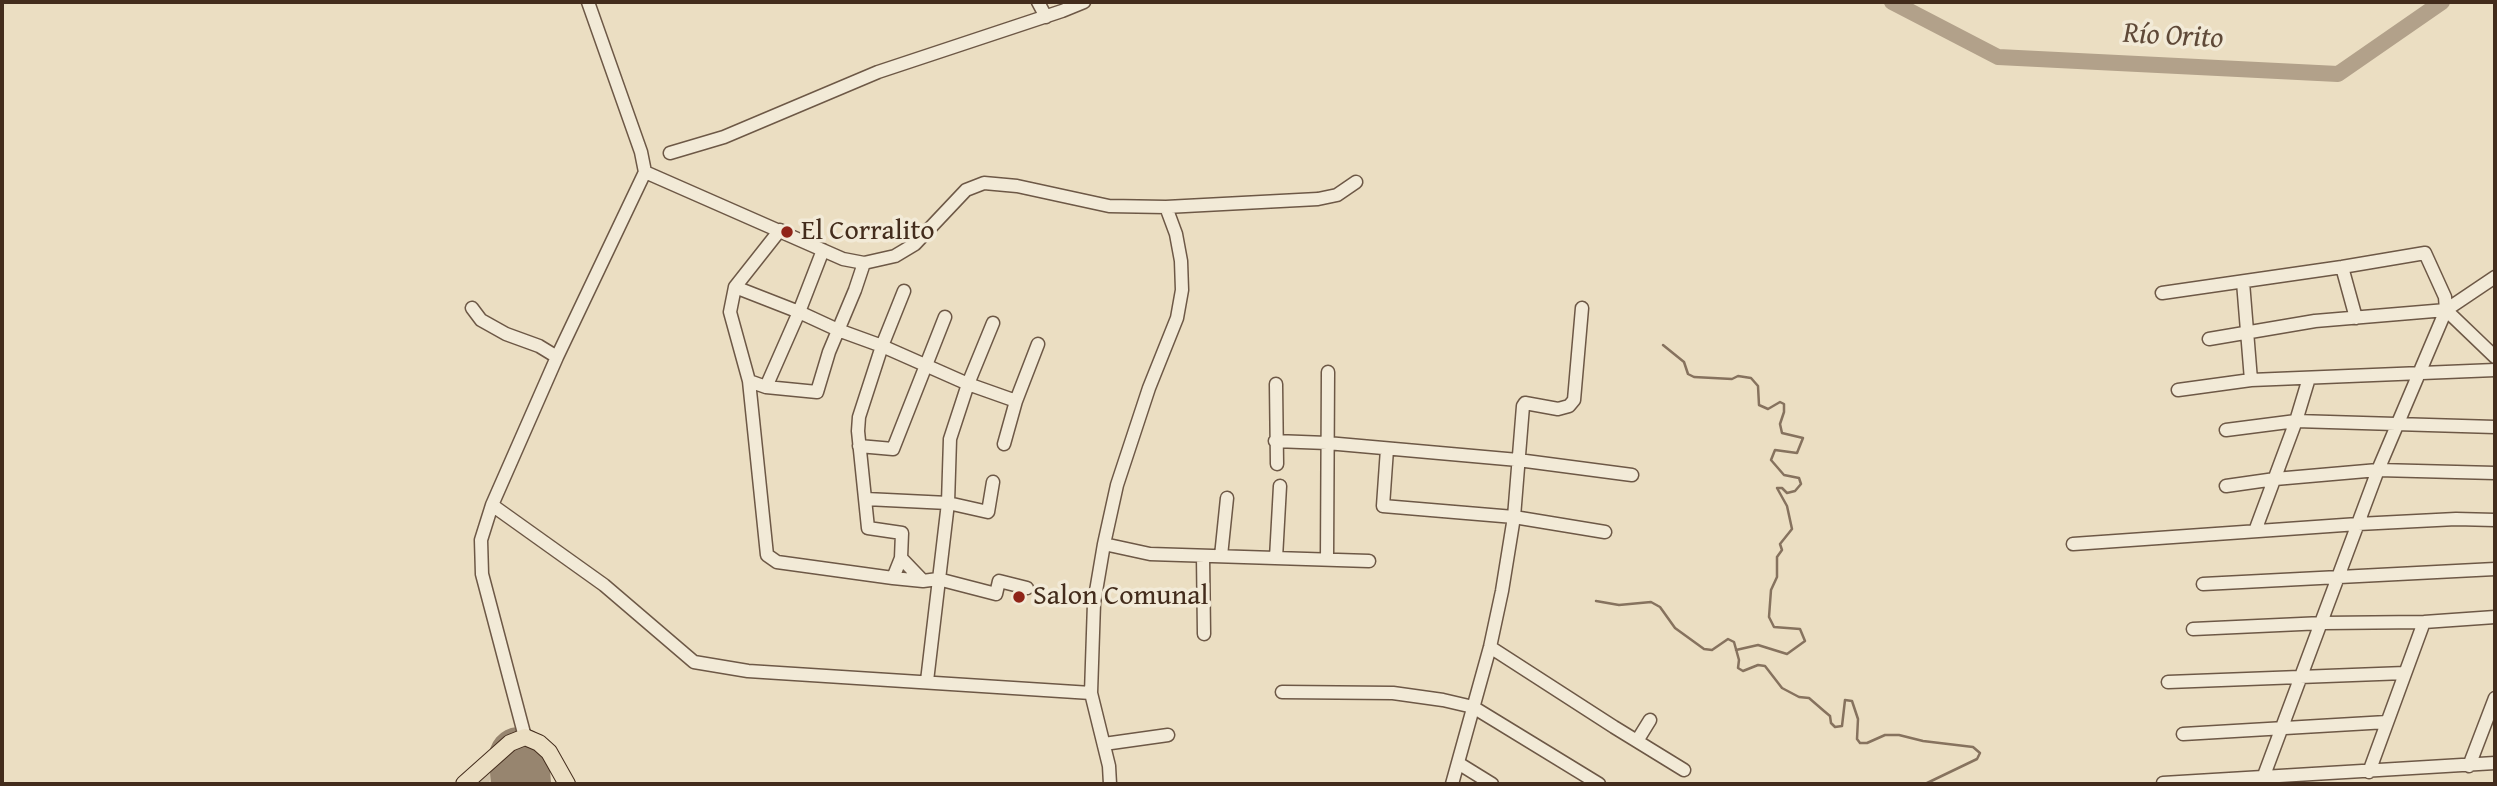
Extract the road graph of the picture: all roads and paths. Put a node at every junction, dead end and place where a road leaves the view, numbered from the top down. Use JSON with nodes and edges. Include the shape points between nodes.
{"nodes":[{"id":1,"x":588,"y":2,"type":"edge"},
{"id":2,"x":1038,"y":2,"type":"edge"},
{"id":3,"x":1084,"y":2,"type":"edge"},
{"id":4,"x":1059,"y":7,"type":"edge"},
{"id":5,"x":1046,"y":17,"type":"junction"},
{"id":6,"x":670,"y":153,"type":"dead end"},
{"id":7,"x":645,"y":172,"type":"junction"},
{"id":8,"x":1356,"y":182,"type":"dead end"},
{"id":9,"x":1166,"y":207,"type":"junction"},
{"id":10,"x":780,"y":230,"type":"junction"},
{"id":11,"x":822,"y":250,"type":"junction"},
{"id":12,"x":863,"y":263,"type":"junction"},
{"id":13,"x":2342,"y":267,"type":"junction"},
{"id":14,"x":2495,"y":277,"type":"edge"},
{"id":15,"x":2243,"y":282,"type":"junction"},
{"id":16,"x":734,"y":287,"type":"junction"},
{"id":17,"x":904,"y":291,"type":"dead end"},
{"id":18,"x":2162,"y":293,"type":"dead end"},
{"id":19,"x":472,"y":308,"type":"dead end"},
{"id":20,"x":1582,"y":308,"type":"dead end"},
{"id":21,"x":2446,"y":310,"type":"junction"},
{"id":22,"x":799,"y":312,"type":"junction"},
{"id":23,"x":945,"y":317,"type":"dead end"},
{"id":24,"x":2356,"y":318,"type":"junction"},
{"id":25,"x":993,"y":323,"type":"dead end"},
{"id":26,"x":838,"y":330,"type":"junction"},
{"id":27,"x":2248,"y":331,"type":"junction"},
{"id":28,"x":2209,"y":339,"type":"dead end"},
{"id":29,"x":1038,"y":344,"type":"dead end"},
{"id":30,"x":882,"y":346,"type":"junction"},
{"id":31,"x":557,"y":357,"type":"junction"},
{"id":32,"x":2495,"y":357,"type":"edge"},
{"id":33,"x":925,"y":365,"type":"junction"},
{"id":34,"x":2495,"y":370,"type":"edge"},
{"id":35,"x":1328,"y":372,"type":"dead end"},
{"id":36,"x":2420,"y":373,"type":"junction"},
{"id":37,"x":2309,"y":378,"type":"junction"},
{"id":38,"x":2251,"y":380,"type":"junction"},
{"id":39,"x":749,"y":382,"type":"junction"},
{"id":40,"x":968,"y":384,"type":"junction"},
{"id":41,"x":1276,"y":384,"type":"dead end"},
{"id":42,"x":766,"y":387,"type":"junction"},
{"id":43,"x":2178,"y":390,"type":"dead end"},
{"id":44,"x":1016,"y":401,"type":"junction"},
{"id":45,"x":2296,"y":421,"type":"junction"},
{"id":46,"x":2400,"y":423,"type":"junction"},
{"id":47,"x":2495,"y":426,"type":"edge"},
{"id":48,"x":2226,"y":430,"type":"dead end"},
{"id":49,"x":1275,"y":441,"type":"junction"},
{"id":50,"x":1327,"y":443,"type":"junction"},
{"id":51,"x":1004,"y":444,"type":"dead end"},
{"id":52,"x":859,"y":446,"type":"junction"},
{"id":53,"x":1387,"y":449,"type":"junction"},
{"id":54,"x":1518,"y":460,"type":"junction"},
{"id":55,"x":1276,"y":464,"type":"dead end"},
{"id":56,"x":2378,"y":470,"type":"junction"},
{"id":57,"x":2495,"y":473,"type":"edge"},
{"id":58,"x":1632,"y":475,"type":"dead end"},
{"id":59,"x":2275,"y":479,"type":"junction"},
{"id":60,"x":993,"y":482,"type":"dead end"},
{"id":61,"x":1280,"y":486,"type":"dead end"},
{"id":62,"x":2225,"y":486,"type":"dead end"},
{"id":63,"x":1227,"y":498,"type":"dead end"},
{"id":64,"x":866,"y":499,"type":"junction"},
{"id":65,"x":948,"y":503,"type":"junction"},
{"id":66,"x":492,"y":505,"type":"junction"},
{"id":67,"x":1514,"y":517,"type":"junction"},
{"id":68,"x":2495,"y":520,"type":"edge"},
{"id":69,"x":2358,"y":524,"type":"junction"},
{"id":70,"x":2255,"y":531,"type":"junction"},
{"id":71,"x":1605,"y":532,"type":"dead end"},
{"id":72,"x":1104,"y":544,"type":"junction"},
{"id":73,"x":2073,"y":544,"type":"dead end"},
{"id":74,"x":1203,"y":556,"type":"junction"},
{"id":75,"x":1221,"y":556,"type":"junction"},
{"id":76,"x":901,"y":558,"type":"junction"},
{"id":77,"x":1276,"y":558,"type":"junction"},
{"id":78,"x":1327,"y":559,"type":"junction"},
{"id":79,"x":1369,"y":561,"type":"dead end"},
{"id":80,"x":2495,"y":569,"type":"edge"},
{"id":81,"x":2339,"y":576,"type":"junction"},
{"id":82,"x":893,"y":578,"type":"junction"},
{"id":83,"x":939,"y":579,"type":"junction"},
{"id":84,"x":923,"y":581,"type":"junction"},
{"id":85,"x":2203,"y":584,"type":"dead end"},
{"id":86,"x":1027,"y":588,"type":"dead end"},
{"id":87,"x":2495,"y":617,"type":"edge"},
{"id":88,"x":2424,"y":622,"type":"junction"},
{"id":89,"x":2323,"y":623,"type":"junction"},
{"id":90,"x":2193,"y":629,"type":"dead end"},
{"id":91,"x":1204,"y":634,"type":"dead end"},
{"id":92,"x":1490,"y":647,"type":"junction"},
{"id":93,"x":2405,"y":673,"type":"junction"},
{"id":94,"x":2302,"y":677,"type":"junction"},
{"id":95,"x":928,"y":681,"type":"junction"},
{"id":96,"x":2168,"y":682,"type":"dead end"},
{"id":97,"x":1282,"y":692,"type":"dead end"},
{"id":98,"x":1091,"y":693,"type":"junction"},
{"id":99,"x":2495,"y":698,"type":"edge"},
{"id":100,"x":1473,"y":707,"type":"junction"},
{"id":101,"x":1650,"y":720,"type":"dead end"},
{"id":102,"x":2387,"y":722,"type":"junction"},
{"id":103,"x":2282,"y":728,"type":"junction"},
{"id":104,"x":2183,"y":734,"type":"dead end"},
{"id":105,"x":1168,"y":735,"type":"dead end"},
{"id":106,"x":524,"y":737,"type":"junction"},
{"id":107,"x":1637,"y":741,"type":"junction"},
{"id":108,"x":1104,"y":744,"type":"junction"},
{"id":109,"x":1458,"y":763,"type":"junction"},
{"id":110,"x":2495,"y":763,"type":"edge"},
{"id":111,"x":2469,"y":766,"type":"junction"},
{"id":112,"x":1684,"y":770,"type":"dead end"},
{"id":113,"x":2369,"y":772,"type":"junction"},
{"id":114,"x":2263,"y":778,"type":"junction"},
{"id":115,"x":2163,"y":783,"type":"edge"},
{"id":116,"x":464,"y":784,"type":"edge"},
{"id":117,"x":567,"y":784,"type":"edge"},
{"id":118,"x":1111,"y":784,"type":"edge"},
{"id":119,"x":1452,"y":784,"type":"edge"},
{"id":120,"x":1492,"y":784,"type":"edge"},
{"id":121,"x":1599,"y":784,"type":"edge"}],
"edges":[{"from":1,"to":7,"type":"street"},
{"from":2,"to":5,"type":"street"},
{"from":3,"to":4,"type":"street"},
{"from":4,"to":5,"type":"street"},
{"from":5,"to":6,"type":"street","via":[[878,72],[724,137]]},
{"from":7,"to":10,"type":"street"},
{"from":7,"to":31,"type":"street"},
{"from":8,"to":9,"type":"street","via":[[1337,195],[1318,199]]},
{"from":9,"to":12,"type":"street","via":[[1109,206],[984,183],[966,190],[915,244],[895,256]]},
{"from":9,"to":72,"type":"street","via":[[1181,261],[1177,318],[1117,485]]},
{"from":10,"to":11,"type":"street"},
{"from":10,"to":16,"type":"street"},
{"from":11,"to":12,"type":"street"},
{"from":11,"to":22,"type":"street"},
{"from":12,"to":26,"type":"street"},
{"from":13,"to":15,"type":"street"},
{"from":13,"to":21,"type":"street","via":[[2425,253],[2445,297]]},
{"from":13,"to":24,"type":"street"},
{"from":14,"to":21,"type":"street"},
{"from":15,"to":18,"type":"street"},
{"from":15,"to":27,"type":"street"},
{"from":16,"to":22,"type":"street"},
{"from":16,"to":39,"type":"street","via":[[730,312]]},
{"from":17,"to":30,"type":"street"},
{"from":19,"to":31,"type":"street","via":[[481,320]]},
{"from":20,"to":54,"type":"street","via":[[1574,400],[1558,409],[1525,403]]},
{"from":21,"to":24,"type":"street"},
{"from":21,"to":32,"type":"street"},
{"from":21,"to":36,"type":"street"},
{"from":22,"to":26,"type":"street"},
{"from":22,"to":42,"type":"street"},
{"from":23,"to":33,"type":"street"},
{"from":24,"to":27,"type":"street"},
{"from":25,"to":40,"type":"street"},
{"from":26,"to":30,"type":"street"},
{"from":26,"to":42,"type":"street","via":[[817,392]]},
{"from":27,"to":28,"type":"street"},
{"from":27,"to":38,"type":"street"},
{"from":29,"to":44,"type":"street"},
{"from":30,"to":33,"type":"street"},
{"from":30,"to":52,"type":"street","via":[[859,418]]},
{"from":31,"to":66,"type":"street"},
{"from":33,"to":40,"type":"street"},
{"from":33,"to":52,"type":"street","via":[[893,449]]},
{"from":34,"to":36,"type":"street"},
{"from":35,"to":50,"type":"street"},
{"from":36,"to":37,"type":"street"},
{"from":36,"to":46,"type":"street"},
{"from":37,"to":38,"type":"street"},
{"from":37,"to":45,"type":"street"},
{"from":38,"to":43,"type":"street"},
{"from":39,"to":42,"type":"street"},
{"from":39,"to":82,"type":"street","via":[[767,555],[777,562]]},
{"from":40,"to":44,"type":"street"},
{"from":40,"to":65,"type":"street","via":[[950,439]]},
{"from":41,"to":49,"type":"street"},
{"from":44,"to":51,"type":"street"},
{"from":45,"to":46,"type":"street"},
{"from":45,"to":48,"type":"street"},
{"from":45,"to":59,"type":"street"},
{"from":46,"to":47,"type":"street"},
{"from":46,"to":56,"type":"street"},
{"from":49,"to":50,"type":"street"},
{"from":49,"to":55,"type":"street"},
{"from":50,"to":53,"type":"street"},
{"from":50,"to":78,"type":"street"},
{"from":52,"to":64,"type":"street"},
{"from":53,"to":54,"type":"street"},
{"from":53,"to":67,"type":"street","via":[[1383,506]]},
{"from":54,"to":58,"type":"street"},
{"from":54,"to":67,"type":"street"},
{"from":56,"to":57,"type":"street"},
{"from":56,"to":59,"type":"street"},
{"from":56,"to":69,"type":"street"},
{"from":59,"to":62,"type":"street"},
{"from":59,"to":70,"type":"street"},
{"from":60,"to":65,"type":"street","via":[[988,512]]},
{"from":61,"to":77,"type":"street"},
{"from":63,"to":75,"type":"street"},
{"from":64,"to":65,"type":"street"},
{"from":64,"to":76,"type":"street","via":[[868,528],[902,533]]},
{"from":65,"to":83,"type":"street"},
{"from":66,"to":95,"type":"street","via":[[604,585],[695,662],[748,671]]},
{"from":66,"to":106,"type":"street","via":[[481,540],[482,574]]},
{"from":67,"to":71,"type":"street"},
{"from":67,"to":92,"type":"street"},
{"from":68,"to":69,"type":"street"},
{"from":69,"to":70,"type":"street"},
{"from":69,"to":81,"type":"street"},
{"from":70,"to":73,"type":"street"},
{"from":72,"to":74,"type":"street","via":[[1150,554]]},
{"from":72,"to":98,"type":"street","via":[[1094,603]]},
{"from":74,"to":75,"type":"street"},
{"from":74,"to":91,"type":"street"},
{"from":75,"to":77,"type":"street"},
{"from":76,"to":82,"type":"street"},
{"from":76,"to":84,"type":"street"},
{"from":77,"to":78,"type":"street"},
{"from":78,"to":79,"type":"street"},
{"from":80,"to":81,"type":"street"},
{"from":81,"to":85,"type":"street"},
{"from":81,"to":89,"type":"street"},
{"from":82,"to":84,"type":"street"},
{"from":83,"to":84,"type":"street"},
{"from":83,"to":86,"type":"street","via":[[996,594],[999,582]]},
{"from":83,"to":95,"type":"street"},
{"from":87,"to":88,"type":"street"},
{"from":88,"to":89,"type":"street"},
{"from":88,"to":93,"type":"street"},
{"from":89,"to":90,"type":"street"},
{"from":89,"to":94,"type":"street"},
{"from":92,"to":100,"type":"street"},
{"from":92,"to":107,"type":"street"},
{"from":93,"to":94,"type":"street"},
{"from":93,"to":102,"type":"street"},
{"from":94,"to":96,"type":"street"},
{"from":94,"to":103,"type":"street"},
{"from":95,"to":98,"type":"street"},
{"from":97,"to":100,"type":"street","via":[[1393,693]]},
{"from":98,"to":108,"type":"street"},
{"from":99,"to":111,"type":"street"},
{"from":100,"to":109,"type":"street"},
{"from":100,"to":121,"type":"street"},
{"from":101,"to":107,"type":"street"},
{"from":102,"to":103,"type":"street"},
{"from":102,"to":113,"type":"street"},
{"from":103,"to":104,"type":"street"},
{"from":103,"to":114,"type":"street"},
{"from":105,"to":108,"type":"street"},
{"from":106,"to":116,"type":"main road","via":[[510,743]]},
{"from":106,"to":117,"type":"main road","via":[[549,752]]},
{"from":107,"to":112,"type":"street"},
{"from":108,"to":118,"type":"street"},
{"from":109,"to":119,"type":"street"},
{"from":109,"to":120,"type":"street"},
{"from":110,"to":111,"type":"street"},
{"from":111,"to":113,"type":"street"},
{"from":113,"to":114,"type":"street"},
{"from":114,"to":115,"type":"street"}]}
